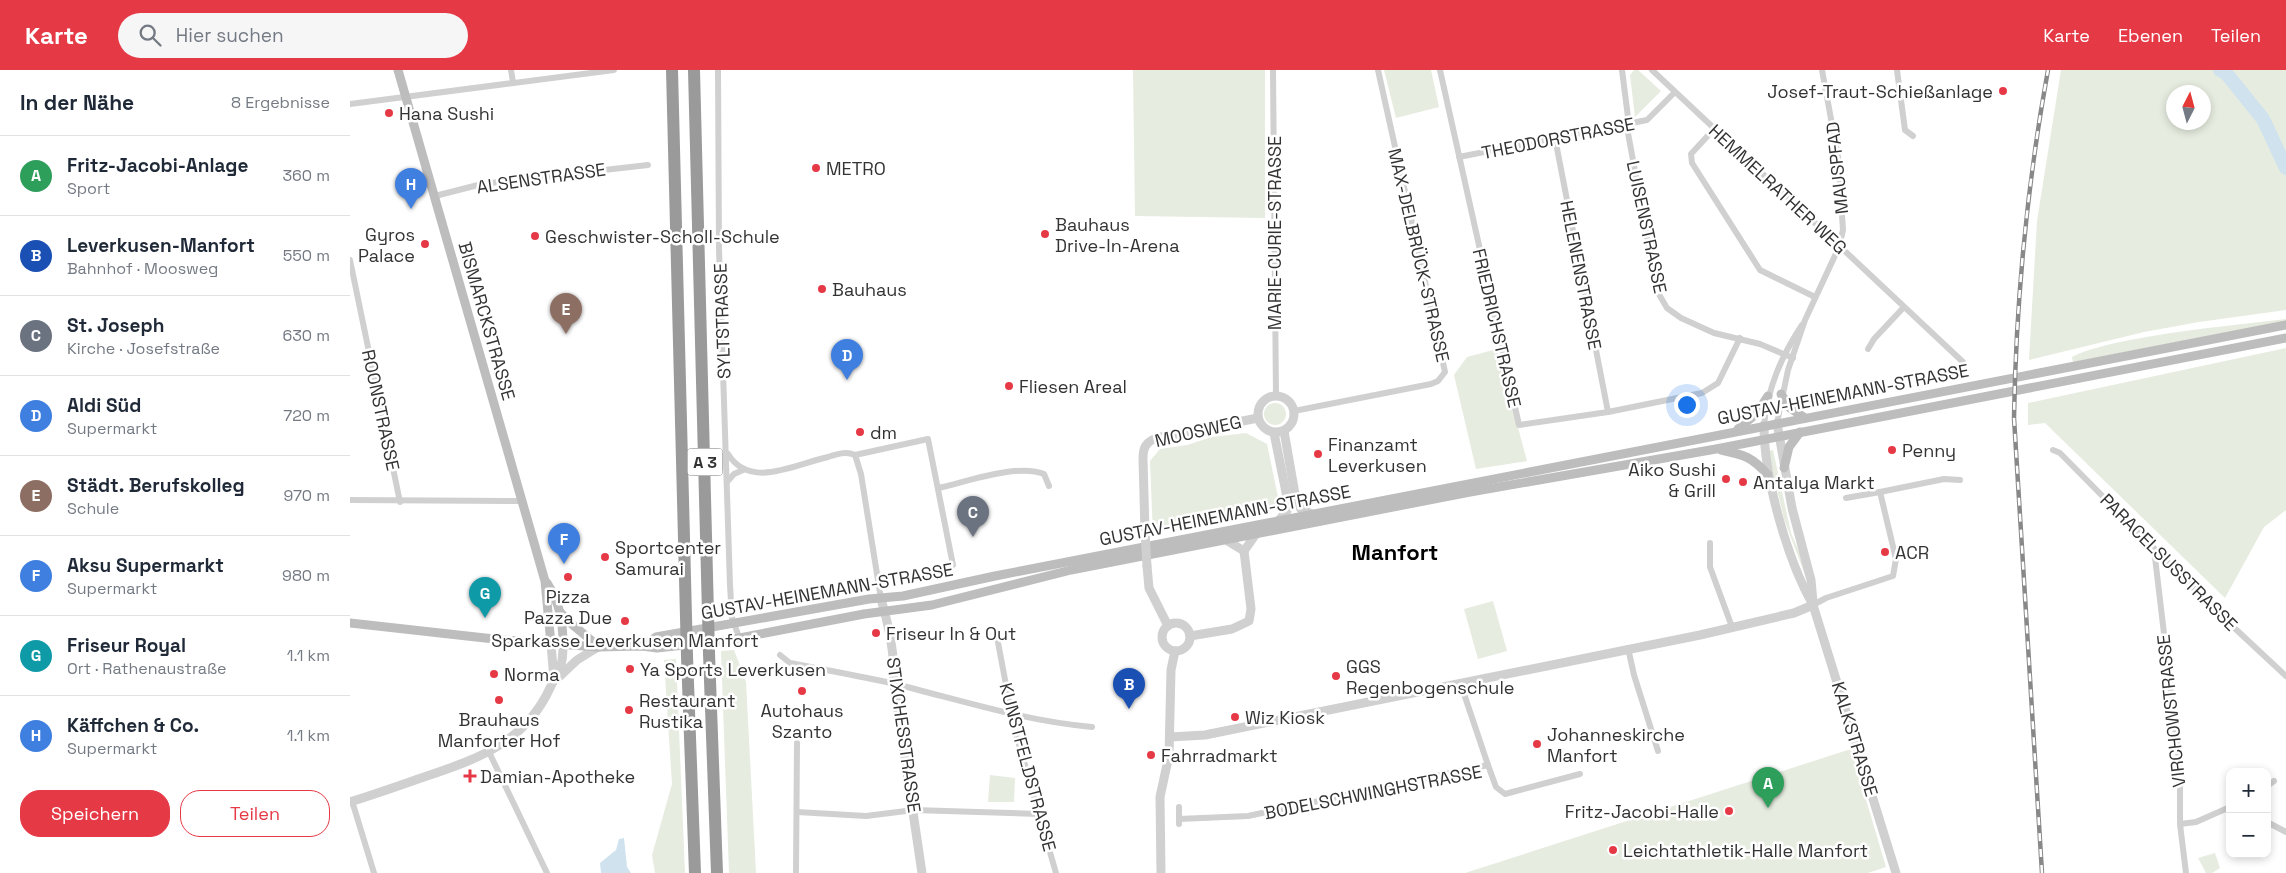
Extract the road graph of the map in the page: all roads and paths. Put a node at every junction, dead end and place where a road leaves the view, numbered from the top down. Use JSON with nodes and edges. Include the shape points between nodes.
{"nodes":[{"id":1,"x":398,"y":70,"type":"edge"},
{"id":2,"x":512,"y":70,"type":"edge"},
{"id":3,"x":614,"y":70,"type":"edge"},
{"id":4,"x":672,"y":70,"type":"edge"},
{"id":5,"x":694,"y":70,"type":"edge"},
{"id":6,"x":718,"y":70,"type":"edge"},
{"id":7,"x":1273,"y":70,"type":"edge"},
{"id":8,"x":1378,"y":70,"type":"edge"},
{"id":9,"x":1440,"y":70,"type":"edge"},
{"id":10,"x":1622,"y":70,"type":"edge"},
{"id":11,"x":1652,"y":70,"type":"edge"},
{"id":12,"x":1822,"y":70,"type":"edge"},
{"id":13,"x":1897,"y":70,"type":"edge"},
{"id":14,"x":513,"y":82,"type":"junction"},
{"id":15,"x":1675,"y":92,"type":"junction"},
{"id":16,"x":405,"y":97,"type":"junction"},
{"id":17,"x":350,"y":104,"type":"edge"},
{"id":18,"x":1629,"y":125,"type":"junction"},
{"id":19,"x":1714,"y":129,"type":"junction"},
{"id":20,"x":1913,"y":136,"type":"dead end"},
{"id":21,"x":1556,"y":138,"type":"junction"},
{"id":22,"x":1459,"y":157,"type":"junction"},
{"id":23,"x":648,"y":165,"type":"dead end"},
{"id":24,"x":435,"y":196,"type":"junction"},
{"id":25,"x":1839,"y":247,"type":"junction"},
{"id":26,"x":350,"y":260,"type":"edge"},
{"id":27,"x":1815,"y":297,"type":"junction"},
{"id":28,"x":1904,"y":307,"type":"junction"},
{"id":29,"x":1805,"y":320,"type":"junction"},
{"id":30,"x":2286,"y":325,"type":"edge"},
{"id":31,"x":1740,"y":338,"type":"junction"},
{"id":32,"x":2286,"y":338,"type":"edge"},
{"id":33,"x":1868,"y":349,"type":"dead end"},
{"id":34,"x":1784,"y":354,"type":"junction"},
{"id":35,"x":1793,"y":358,"type":"junction"},
{"id":36,"x":1963,"y":362,"type":"dead end"},
{"id":37,"x":1781,"y":394,"type":"junction"},
{"id":38,"x":1276,"y":396,"type":"junction"},
{"id":39,"x":1768,"y":396,"type":"junction"},
{"id":40,"x":1294,"y":411,"type":"junction"},
{"id":41,"x":1608,"y":412,"type":"junction"},
{"id":42,"x":1258,"y":418,"type":"junction"},
{"id":43,"x":1805,"y":418,"type":"junction"},
{"id":44,"x":1777,"y":423,"type":"junction"},
{"id":45,"x":1764,"y":425,"type":"junction"},
{"id":46,"x":1284,"y":431,"type":"junction"},
{"id":47,"x":1736,"y":431,"type":"junction"},
{"id":48,"x":1800,"y":432,"type":"junction"},
{"id":49,"x":1274,"y":433,"type":"junction"},
{"id":50,"x":1778,"y":436,"type":"junction"},
{"id":51,"x":1764,"y":438,"type":"junction"},
{"id":52,"x":1716,"y":449,"type":"junction"},
{"id":53,"x":2052,"y":450,"type":"dead end"},
{"id":54,"x":727,"y":453,"type":"junction"},
{"id":55,"x":855,"y":455,"type":"junction"},
{"id":56,"x":1784,"y":468,"type":"junction"},
{"id":57,"x":743,"y":470,"type":"junction"},
{"id":58,"x":1768,"y":475,"type":"junction"},
{"id":59,"x":1960,"y":480,"type":"dead end"},
{"id":60,"x":726,"y":483,"type":"junction"},
{"id":61,"x":1049,"y":486,"type":"dead end"},
{"id":62,"x":938,"y":488,"type":"junction"},
{"id":63,"x":1880,"y":492,"type":"junction"},
{"id":64,"x":1846,"y":498,"type":"dead end"},
{"id":65,"x":350,"y":500,"type":"edge"},
{"id":66,"x":522,"y":501,"type":"junction"},
{"id":67,"x":400,"y":502,"type":"junction"},
{"id":68,"x":1312,"y":514,"type":"junction"},
{"id":69,"x":1279,"y":520,"type":"junction"},
{"id":70,"x":1256,"y":534,"type":"junction"},
{"id":71,"x":1226,"y":540,"type":"junction"},
{"id":72,"x":1710,"y":542,"type":"dead end"},
{"id":73,"x":2154,"y":549,"type":"junction"},
{"id":74,"x":1244,"y":551,"type":"junction"},
{"id":75,"x":953,"y":565,"type":"dead end"},
{"id":76,"x":545,"y":581,"type":"junction"},
{"id":77,"x":882,"y":599,"type":"junction"},
{"id":78,"x":1813,"y":605,"type":"junction"},
{"id":79,"x":885,"y":612,"type":"junction"},
{"id":80,"x":561,"y":613,"type":"junction"},
{"id":81,"x":350,"y":623,"type":"edge"},
{"id":82,"x":733,"y":625,"type":"junction"},
{"id":83,"x":1168,"y":626,"type":"junction"},
{"id":84,"x":1732,"y":627,"type":"junction"},
{"id":85,"x":996,"y":632,"type":"dead end"},
{"id":86,"x":1190,"y":636,"type":"junction"},
{"id":87,"x":739,"y":638,"type":"junction"},
{"id":88,"x":551,"y":644,"type":"junction"},
{"id":89,"x":563,"y":645,"type":"junction"},
{"id":90,"x":642,"y":646,"type":"junction"},
{"id":91,"x":598,"y":647,"type":"junction"},
{"id":92,"x":1628,"y":648,"type":"junction"},
{"id":93,"x":1175,"y":651,"type":"junction"},
{"id":94,"x":780,"y":655,"type":"dead end"},
{"id":95,"x":2286,"y":676,"type":"edge"},
{"id":96,"x":554,"y":680,"type":"junction"},
{"id":97,"x":1460,"y":682,"type":"junction"},
{"id":98,"x":894,"y":684,"type":"junction"},
{"id":99,"x":1011,"y":715,"type":"junction"},
{"id":100,"x":1092,"y":727,"type":"dead end"},
{"id":101,"x":1170,"y":737,"type":"junction"},
{"id":102,"x":797,"y":743,"type":"dead end"},
{"id":103,"x":1658,"y":751,"type":"dead end"},
{"id":104,"x":489,"y":752,"type":"junction"},
{"id":105,"x":1488,"y":765,"type":"junction"},
{"id":106,"x":1580,"y":774,"type":"dead end"},
{"id":107,"x":2274,"y":781,"type":"dead end"},
{"id":108,"x":2271,"y":783,"type":"edge"},
{"id":109,"x":351,"y":802,"type":"edge"},
{"id":110,"x":1178,"y":807,"type":"dead end"},
{"id":111,"x":914,"y":810,"type":"junction"},
{"id":112,"x":2226,"y":810,"type":"edge"},
{"id":113,"x":797,"y":812,"type":"junction"},
{"id":114,"x":1039,"y":814,"type":"junction"},
{"id":115,"x":2180,"y":824,"type":"junction"},
{"id":116,"x":2271,"y":824,"type":"edge"},
{"id":117,"x":2286,"y":832,"type":"edge"},
{"id":118,"x":374,"y":873,"type":"edge"},
{"id":119,"x":547,"y":873,"type":"edge"},
{"id":120,"x":695,"y":873,"type":"edge"},
{"id":121,"x":717,"y":873,"type":"edge"},
{"id":122,"x":796,"y":873,"type":"edge"},
{"id":123,"x":922,"y":873,"type":"edge"},
{"id":124,"x":1056,"y":873,"type":"edge"},
{"id":125,"x":1161,"y":873,"type":"edge"},
{"id":126,"x":1896,"y":873,"type":"edge"},
{"id":127,"x":2186,"y":873,"type":"edge"}],
"edges":[{"from":1,"to":16,"type":"main road","name":"BISMARCKSTRASSE"},
{"from":2,"to":14,"type":"street"},
{"from":3,"to":14,"type":"street"},
{"from":4,"to":120,"type":"highway","number":"A 3","bridge":true},
{"from":5,"to":121,"type":"highway","number":"A 3","bridge":true},
{"from":6,"to":54,"type":"street","name":"SYLTSTRASSE","via":[[719,248]]},
{"from":7,"to":38,"type":"street","name":"MARIE-CURIE-STRASSE"},
{"from":8,"to":40,"type":"street","name":"MAX-DELBRÜCK-STRASSE","via":[[1445,372],[1431,384]]},
{"from":9,"to":22,"type":"street","name":"FRIEDRICHSTRASSE"},
{"from":10,"to":18,"type":"street","name":"LUISENSTRASSE"},
{"from":11,"to":15,"type":"street","name":"HEMMELRATHER WEG"},
{"from":12,"to":25,"type":"street","name":"MAUSPFAD","via":[[1842,191],[1843,230]]},
{"from":13,"to":20,"type":"street","via":[[1905,130]]},
{"from":14,"to":16,"type":"street"},
{"from":15,"to":18,"type":"street","name":"THEODORSTRASSE","via":[[1648,120]]},
{"from":15,"to":19,"type":"street","name":"HEMMELRATHER WEG"},
{"from":16,"to":17,"type":"street"},
{"from":16,"to":24,"type":"main road","name":"BISMARCKSTRASSE"},
{"from":18,"to":21,"type":"street","name":"THEODORSTRASSE"},
{"from":18,"to":31,"type":"street","name":"LUISENSTRASSE","via":[[1657,291],[1667,308],[1681,318],[1714,332]]},
{"from":19,"to":25,"type":"street","name":"HEMMELRATHER WEG"},
{"from":19,"to":27,"type":"street","via":[[1691,154],[1692,162],[1760,270]]},
{"from":21,"to":22,"type":"street","name":"THEODORSTRASSE"},
{"from":21,"to":41,"type":"street","name":"HELENENSTRASSE"},
{"from":22,"to":41,"type":"street","name":"FRIEDRICHSTRASSE","via":[[1519,425]]},
{"from":23,"to":24,"type":"street","name":"ALSENSTRASSE","via":[[482,184]]},
{"from":24,"to":66,"type":"main road","name":"BISMARCKSTRASSE"},
{"from":25,"to":27,"type":"street","name":"MAUSPFAD"},
{"from":25,"to":28,"type":"street","name":"HEMMELRATHER WEG"},
{"from":26,"to":67,"type":"street","name":"ROONSTRASSE"},
{"from":27,"to":29,"type":"street","name":"MAUSPFAD"},
{"from":28,"to":33,"type":"street"},
{"from":28,"to":36,"type":"street","name":"HEMMELRATHER WEG"},
{"from":29,"to":34,"type":"street","name":"MAUSPFAD"},
{"from":29,"to":35,"type":"street","name":"MAUSPFAD"},
{"from":30,"to":43,"type":"main road","name":"GUSTAV-HEINEMANN-STRASSE"},
{"from":31,"to":34,"type":"street","name":"LUISENSTRASSE"},
{"from":31,"to":41,"type":"street","name":"FRIEDRICHSTRASSE","via":[[1722,376],[1711,389]]},
{"from":32,"to":48,"type":"main road","name":"GUSTAV-HEINEMANN-STRASSE"},
{"from":34,"to":35,"type":"street","name":"LUISENSTRASSE"},
{"from":34,"to":39,"type":"street","name":"MAUSPFAD"},
{"from":35,"to":37,"type":"street","name":"MAUSPFAD"},
{"from":37,"to":43,"type":"main road","via":[[1790,408]]},
{"from":37,"to":44,"type":"street","name":"MAUSPFAD"},
{"from":38,"to":40,"type":"street","via":[[1290,402]]},
{"from":38,"to":42,"type":"street","via":[[1262,402]]},
{"from":39,"to":45,"type":"street","name":"MAUSPFAD"},
{"from":39,"to":47,"type":"main road","via":[[1754,416]]},
{"from":40,"to":46,"type":"street","via":[[1291,425]]},
{"from":42,"to":49,"type":"street","via":[[1263,428]]},
{"from":42,"to":83,"type":"street","name":"MOOSWEG","bridge":true,"via":[[1156,438],[1147,442],[1143,449],[1149,588]]},
{"from":43,"to":44,"type":"main road","name":"GUSTAV-HEINEMANN-STRASSE"},
{"from":44,"to":45,"type":"main road","name":"GUSTAV-HEINEMANN-STRASSE"},
{"from":44,"to":50,"type":"street","name":"KALKSTRASSE"},
{"from":45,"to":47,"type":"main road","name":"GUSTAV-HEINEMANN-STRASSE"},
{"from":45,"to":51,"type":"street","name":"KALKSTRASSE"},
{"from":46,"to":49,"type":"street"},
{"from":46,"to":68,"type":"street","via":[[1296,500],[1301,508]]},
{"from":47,"to":68,"type":"main road","name":"GUSTAV-HEINEMANN-STRASSE"},
{"from":48,"to":50,"type":"main road","name":"GUSTAV-HEINEMANN-STRASSE"},
{"from":48,"to":56,"type":"main road","via":[[1789,447]]},
{"from":49,"to":69,"type":"street","via":[[1288,502],[1287,511]]},
{"from":50,"to":51,"type":"main road","name":"GUSTAV-HEINEMANN-STRASSE"},
{"from":50,"to":56,"type":"street","name":"KALKSTRASSE"},
{"from":51,"to":52,"type":"main road","name":"GUSTAV-HEINEMANN-STRASSE"},
{"from":51,"to":58,"type":"street","name":"KALKSTRASSE"},
{"from":52,"to":58,"type":"main road","via":[[1748,456]]},
{"from":52,"to":70,"type":"main road","name":"GUSTAV-HEINEMANN-STRASSE","via":[[1476,490]]},
{"from":53,"to":73,"type":"street","name":"PARACELSUSSTRASSE","via":[[2060,453]]},
{"from":54,"to":57,"type":"street"},
{"from":54,"to":60,"type":"street","name":"SYLTSTRASSE"},
{"from":55,"to":57,"type":"street","via":[[838,454],[758,474]]},
{"from":55,"to":62,"type":"street","via":[[928,439]]},
{"from":55,"to":77,"type":"street"},
{"from":56,"to":78,"type":"street","name":"KALKSTRASSE","via":[[1811,580]]},
{"from":57,"to":60,"type":"street"},
{"from":58,"to":78,"type":"street","name":"KALKSTRASSE","via":[[1784,533]]},
{"from":59,"to":63,"type":"street","via":[[1944,479]]},
{"from":60,"to":82,"type":"street","name":"SYLTSTRASSE"},
{"from":61,"to":62,"type":"street","via":[[1044,474],[1035,470],[1005,472]]},
{"from":62,"to":75,"type":"street"},
{"from":63,"to":64,"type":"street"},
{"from":63,"to":78,"type":"street","via":[[1896,559],[1893,576]]},
{"from":65,"to":67,"type":"street"},
{"from":66,"to":67,"type":"street"},
{"from":66,"to":76,"type":"main road","name":"BISMARCKSTRASSE"},
{"from":68,"to":69,"type":"main road","name":"GUSTAV-HEINEMANN-STRASSE"},
{"from":69,"to":77,"type":"main road","name":"GUSTAV-HEINEMANN-STRASSE"},
{"from":70,"to":71,"type":"main road","name":"GUSTAV-HEINEMANN-STRASSE"},
{"from":70,"to":74,"type":"street"},
{"from":71,"to":74,"type":"street"},
{"from":71,"to":79,"type":"main road","name":"GUSTAV-HEINEMANN-STRASSE","via":[[1070,570],[932,605]]},
{"from":72,"to":84,"type":"street","via":[[1710,567]]},
{"from":73,"to":95,"type":"street","name":"PARACELSUSSTRASSE"},
{"from":73,"to":115,"type":"street","name":"VIRCHOWSTRASSE","via":[[2180,769]]},
{"from":74,"to":86,"type":"street","via":[[1251,609],[1249,621],[1232,630]]},
{"from":76,"to":80,"type":"main road","name":"BISMARCKSTRASSE","via":[[555,595]]},
{"from":76,"to":88,"type":"main road","name":"BISMARCKSTRASSE"},
{"from":77,"to":79,"type":"street","name":"STIXCHESSTRASSE"},
{"from":77,"to":82,"type":"main road","name":"GUSTAV-HEINEMANN-STRASSE"},
{"from":78,"to":84,"type":"street","via":[[1794,613]]},
{"from":78,"to":126,"type":"street","name":"KALKSTRASSE"},
{"from":79,"to":87,"type":"main road","name":"GUSTAV-HEINEMANN-STRASSE"},
{"from":79,"to":98,"type":"street","name":"STIXCHESSTRASSE"},
{"from":80,"to":89,"type":"main road","name":"BISMARCKSTRASSE"},
{"from":80,"to":91,"type":"main road"},
{"from":81,"to":88,"type":"main road","name":"GUSTAV-HEINEMANN-STRASSE"},
{"from":82,"to":87,"type":"street","name":"SYLTSTRASSE"},
{"from":82,"to":90,"type":"main road","name":"GUSTAV-HEINEMANN-STRASSE","via":[[656,638]]},
{"from":83,"to":86,"type":"street","via":[[1182,625]]},
{"from":83,"to":93,"type":"street","via":[[1162,636],[1163,641],[1169,650]]},
{"from":84,"to":92,"type":"street"},
{"from":85,"to":99,"type":"street","name":"KUNSTFELDSTRASSE"},
{"from":86,"to":93,"type":"street","via":[[1186,648]]},
{"from":87,"to":90,"type":"main road","name":"GUSTAV-HEINEMANN-STRASSE","via":[[657,648]]},
{"from":88,"to":89,"type":"main road","name":"GUSTAV-HEINEMANN-STRASSE"},
{"from":88,"to":96,"type":"street"},
{"from":89,"to":91,"type":"main road","name":"GUSTAV-HEINEMANN-STRASSE"},
{"from":89,"to":96,"type":"street","via":[[561,669]]},
{"from":90,"to":91,"type":"main road","name":"GUSTAV-HEINEMANN-STRASSE"},
{"from":91,"to":96,"type":"street"},
{"from":92,"to":97,"type":"street"},
{"from":92,"to":103,"type":"street"},
{"from":93,"to":101,"type":"street","via":[[1171,670]]},
{"from":94,"to":98,"type":"street","via":[[790,663]]},
{"from":96,"to":104,"type":"street","via":[[529,722]]},
{"from":97,"to":101,"type":"street","via":[[1204,735]]},
{"from":97,"to":105,"type":"street"},
{"from":98,"to":99,"type":"street"},
{"from":98,"to":111,"type":"street","name":"STIXCHESSTRASSE"},
{"from":99,"to":100,"type":"street"},
{"from":99,"to":114,"type":"street","name":"KUNSTFELDSTRASSE"},
{"from":101,"to":125,"type":"street","via":[[1160,797]]},
{"from":102,"to":113,"type":"street"},
{"from":104,"to":109,"type":"street"},
{"from":104,"to":119,"type":"street"},
{"from":105,"to":106,"type":"street","name":"BODELSCHWINGHSTRASSE","via":[[1496,787],[1505,794]]},
{"from":105,"to":110,"type":"street","name":"BODELSCHWINGHSTRASSE","via":[[1248,816],[1179,822]]},
{"from":107,"to":108,"type":"street"},
{"from":109,"to":118,"type":"street"},
{"from":111,"to":113,"type":"street","via":[[866,816]]},
{"from":111,"to":114,"type":"street"},
{"from":111,"to":123,"type":"street","name":"STIXCHESSTRASSE"},
{"from":112,"to":115,"type":"street","via":[[2196,822]]},
{"from":113,"to":122,"type":"street"},
{"from":114,"to":124,"type":"street","name":"KUNSTFELDSTRASSE"},
{"from":115,"to":127,"type":"street","name":"VIRCHOWSTRASSE"},
{"from":116,"to":117,"type":"street"}]}
